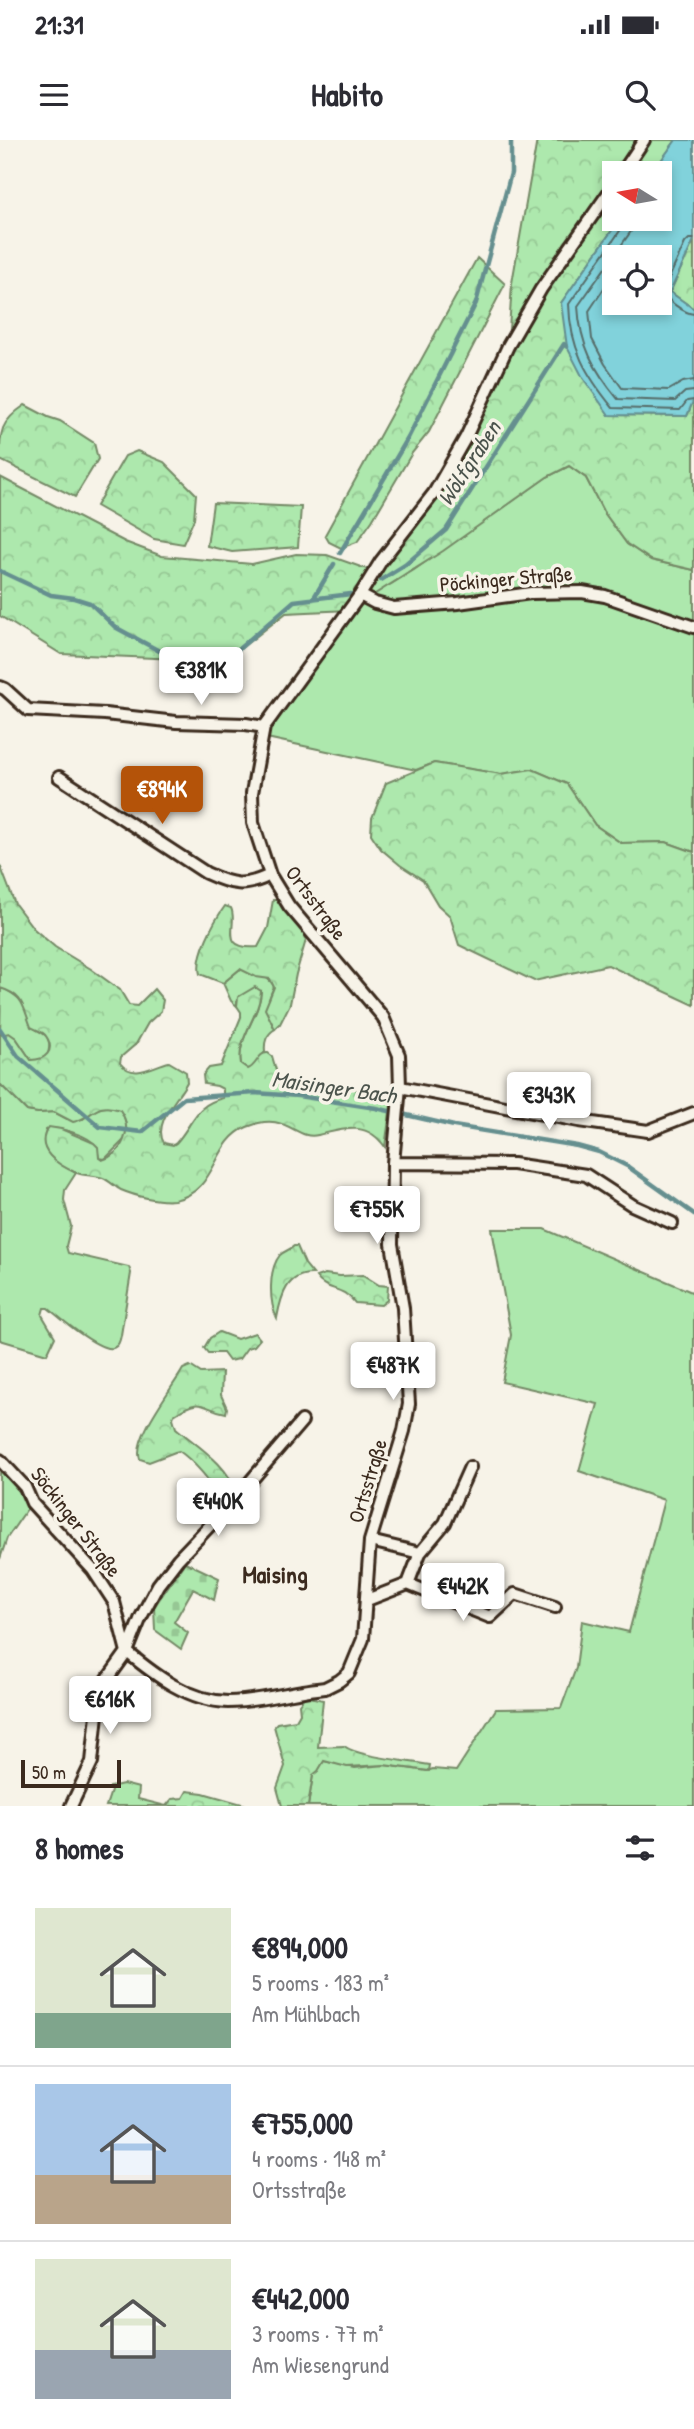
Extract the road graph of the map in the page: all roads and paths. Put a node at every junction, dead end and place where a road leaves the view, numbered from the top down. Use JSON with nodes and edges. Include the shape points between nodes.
{"nodes":[{"id":1,"x":643,"y":140,"type":"edge"},
{"id":2,"x":630,"y":161,"type":"edge"},
{"id":3,"x":602,"y":202,"type":"edge"},
{"id":4,"x":360,"y":595,"type":"junction"},
{"id":5,"x":694,"y":627,"type":"edge"},
{"id":6,"x":0,"y":687,"type":"edge"},
{"id":7,"x":264,"y":727,"type":"junction"},
{"id":8,"x":59,"y":777,"type":"dead end"},
{"id":9,"x":270,"y":875,"type":"junction"},
{"id":10,"x":400,"y":1087,"type":"junction"},
{"id":11,"x":694,"y":1112,"type":"edge"},
{"id":12,"x":393,"y":1163,"type":"junction"},
{"id":13,"x":672,"y":1223,"type":"dead end"},
{"id":14,"x":302,"y":1421,"type":"dead end"},
{"id":15,"x":0,"y":1460,"type":"edge"},
{"id":16,"x":470,"y":1467,"type":"dead end"},
{"id":17,"x":370,"y":1541,"type":"junction"},
{"id":18,"x":420,"y":1553,"type":"junction"},
{"id":19,"x":408,"y":1584,"type":"junction"},
{"id":20,"x":368,"y":1600,"type":"junction"},
{"id":21,"x":555,"y":1607,"type":"dead end"},
{"id":22,"x":127,"y":1652,"type":"junction"},
{"id":23,"x":71,"y":1806,"type":"edge"}],
"edges":[{"from":1,"to":2,"type":"street"},
{"from":3,"to":4,"type":"street","via":[[541,289],[508,346],[434,493]]},
{"from":4,"to":5,"type":"street","name":"Pöckinger Straße","via":[[394,608],[582,592]]},
{"from":4,"to":7,"type":"street"},
{"from":6,"to":7,"type":"street","via":[[28,710]]},
{"from":7,"to":9,"type":"street","name":"Ortsstraße","via":[[252,793],[253,823]]},
{"from":8,"to":9,"type":"street","via":[[206,873],[230,884],[253,883]]},
{"from":9,"to":10,"type":"street","name":"Ortsstraße","via":[[289,906],[383,1017],[399,1055]]},
{"from":10,"to":11,"type":"street","via":[[648,1131]]},
{"from":10,"to":12,"type":"street","name":"Ortsstraße"},
{"from":12,"to":13,"type":"street","via":[[513,1164],[586,1175],[632,1205]]},
{"from":12,"to":17,"type":"street","name":"Ortsstraße","via":[[392,1244],[403,1308],[409,1404]]},
{"from":14,"to":22,"type":"street","via":[[178,1559],[141,1617]]},
{"from":15,"to":22,"type":"street","name":"Söckinger Straße","via":[[93,1570],[114,1602]]},
{"from":16,"to":18,"type":"street","via":[[445,1523]]},
{"from":17,"to":18,"type":"street"},
{"from":17,"to":20,"type":"street","name":"Ortsstraße"},
{"from":18,"to":19,"type":"street"},
{"from":19,"to":20,"type":"street"},
{"from":19,"to":21,"type":"street","via":[[490,1617],[515,1594]]},
{"from":20,"to":22,"type":"street","name":"Ortsstraße","via":[[363,1639],[353,1665],[345,1677],[325,1688],[226,1702],[166,1682]]},
{"from":22,"to":23,"type":"street","via":[[104,1684],[92,1762]]}]}
